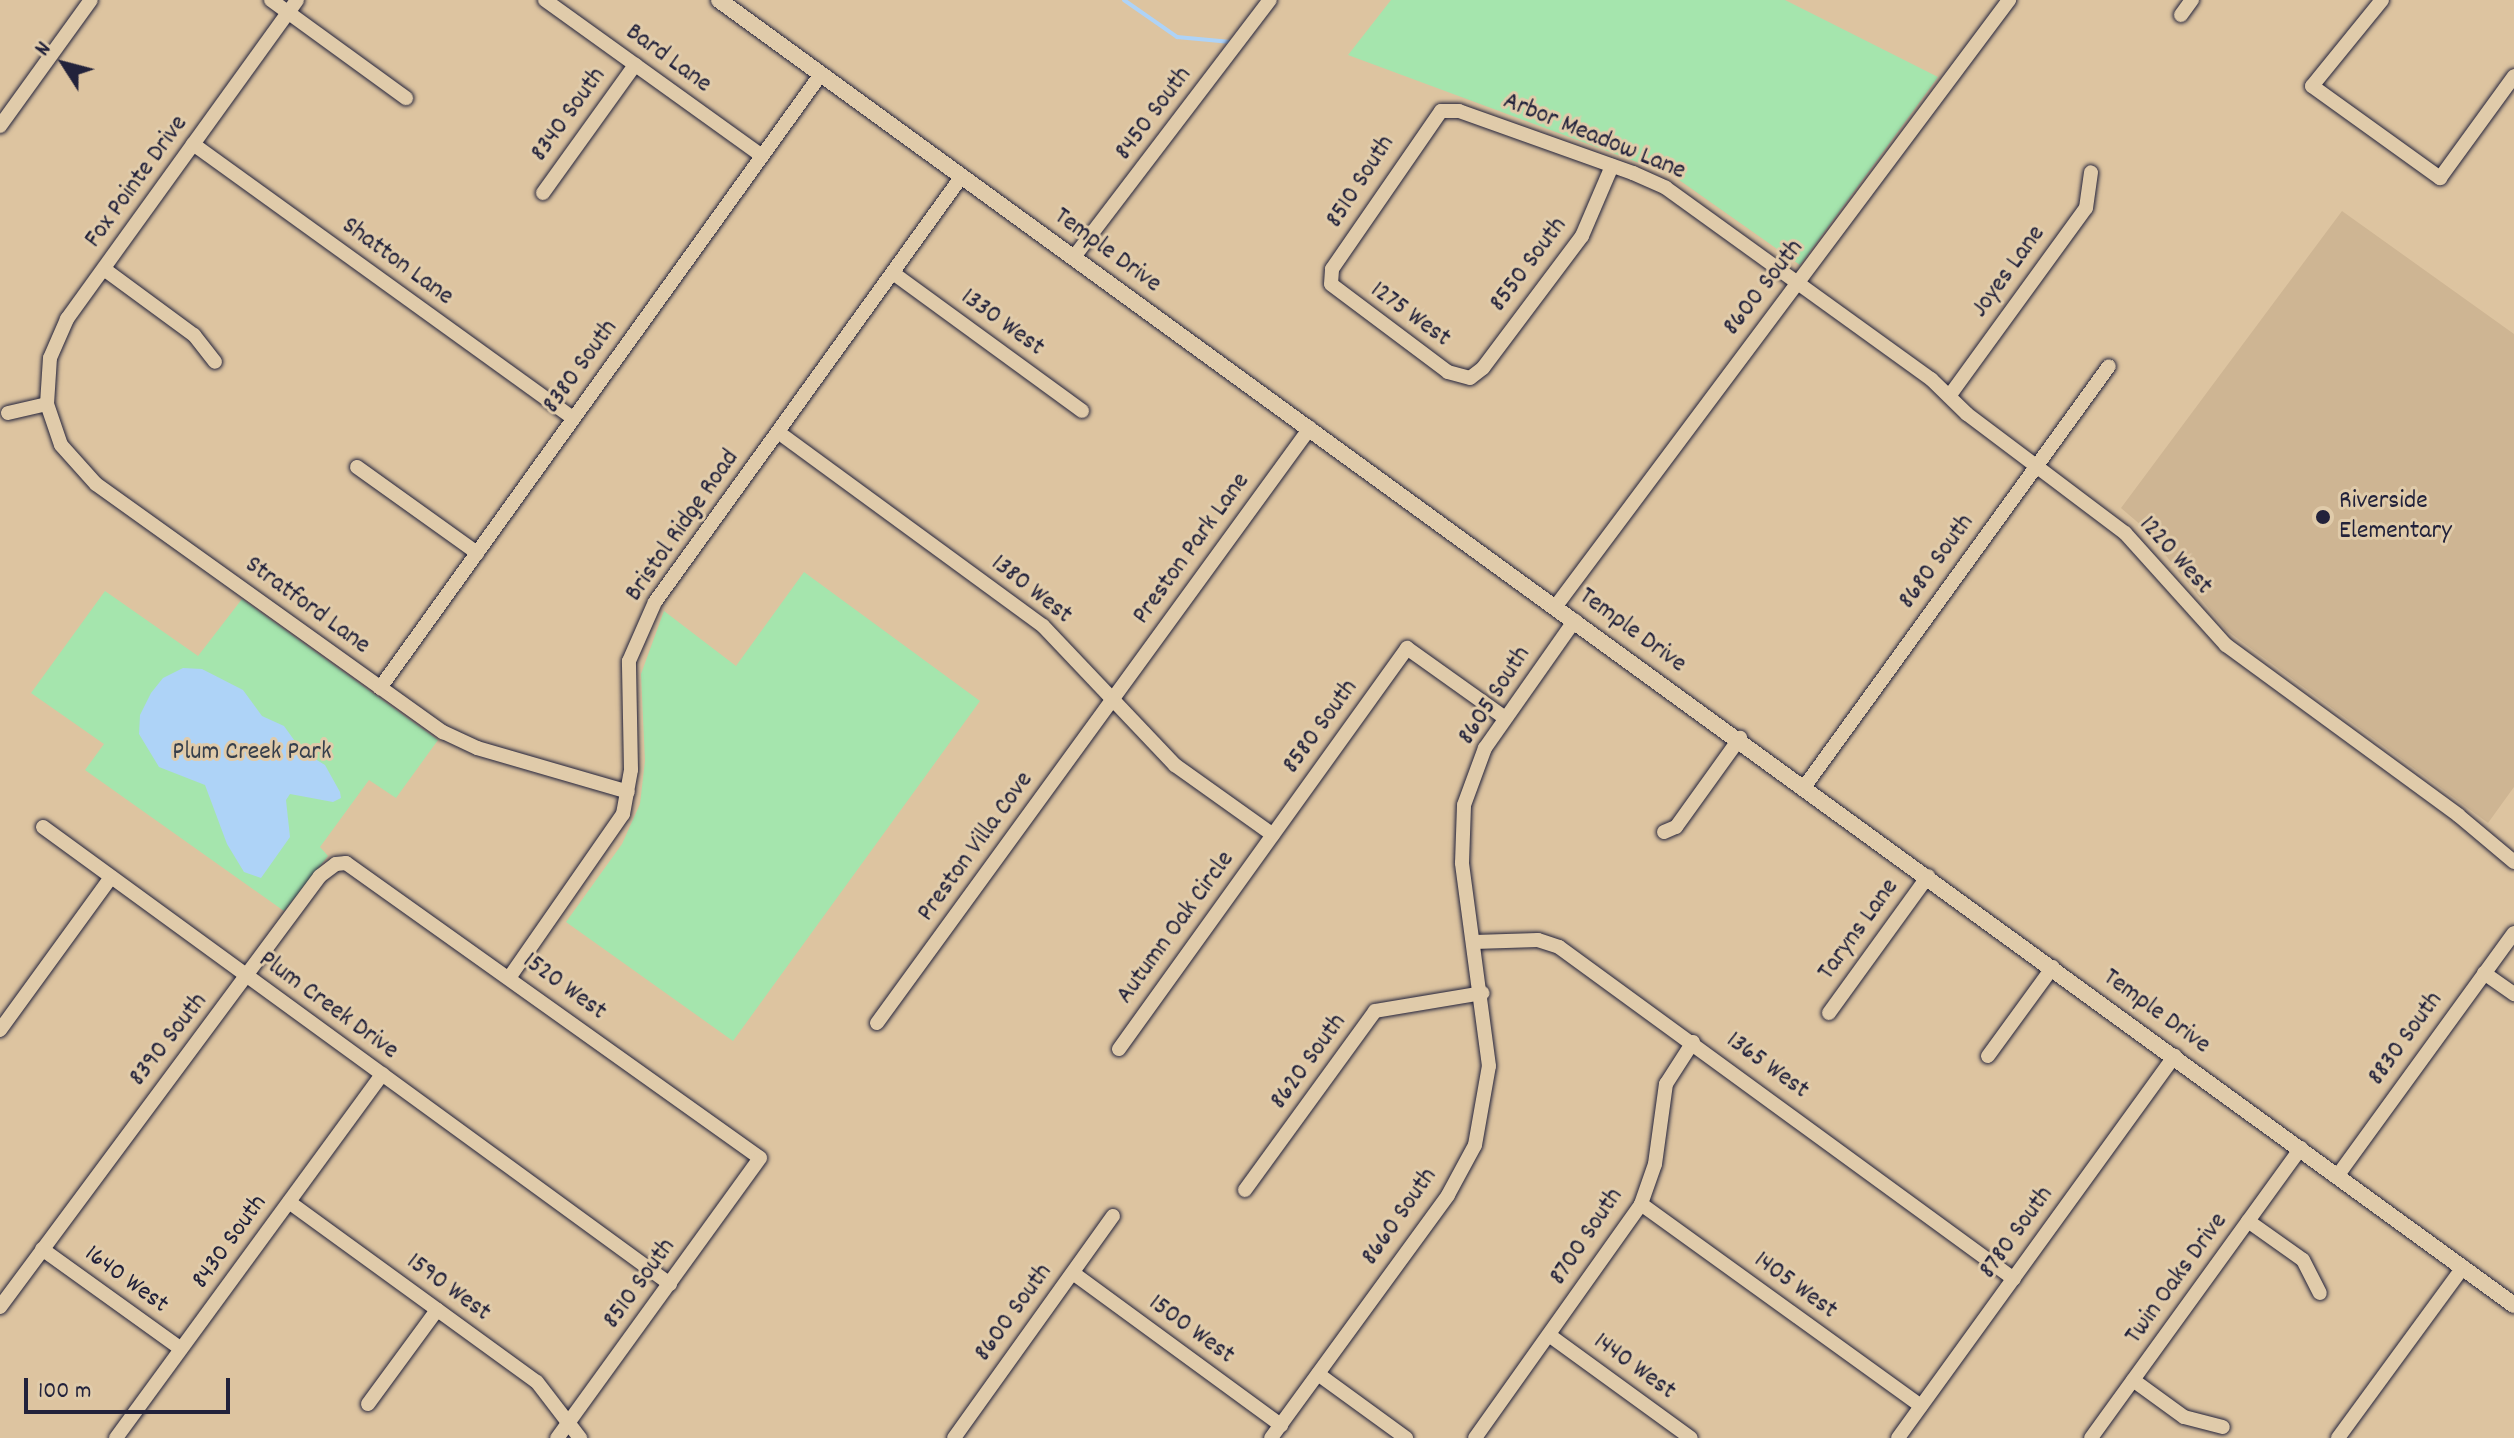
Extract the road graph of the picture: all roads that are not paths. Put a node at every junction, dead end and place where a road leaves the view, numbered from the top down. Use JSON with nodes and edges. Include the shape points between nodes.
{"nodes":[{"id":1,"x":91,"y":0,"type":"edge"},
{"id":2,"x":271,"y":0,"type":"edge"},
{"id":3,"x":545,"y":0,"type":"edge"},
{"id":4,"x":719,"y":0,"type":"edge"},
{"id":5,"x":1270,"y":0,"type":"edge"},
{"id":6,"x":2009,"y":0,"type":"edge"},
{"id":7,"x":2192,"y":0,"type":"edge"},
{"id":8,"x":2382,"y":0,"type":"edge"},
{"id":9,"x":293,"y":6,"type":"edge"},
{"id":10,"x":2181,"y":15,"type":"dead end"},
{"id":11,"x":635,"y":65,"type":"junction"},
{"id":12,"x":821,"y":74,"type":"junction"},
{"id":13,"x":2514,"y":76,"type":"edge"},
{"id":14,"x":406,"y":98,"type":"dead end"},
{"id":15,"x":1441,"y":111,"type":"joint"},
{"id":16,"x":0,"y":126,"type":"edge"},
{"id":17,"x":193,"y":144,"type":"junction"},
{"id":18,"x":762,"y":156,"type":"junction"},
{"id":19,"x":1612,"y":166,"type":"junction"},
{"id":20,"x":2091,"y":172,"type":"dead end"},
{"id":21,"x":962,"y":176,"type":"junction"},
{"id":22,"x":543,"y":193,"type":"dead end"},
{"id":23,"x":1074,"y":257,"type":"junction"},
{"id":24,"x":104,"y":269,"type":"junction"},
{"id":25,"x":893,"y":273,"type":"junction"},
{"id":26,"x":1799,"y":282,"type":"junction"},
{"id":27,"x":1331,"y":284,"type":"joint"},
{"id":28,"x":215,"y":362,"type":"dead end"},
{"id":29,"x":2109,"y":366,"type":"dead end"},
{"id":30,"x":1465,"y":379,"type":"joint"},
{"id":31,"x":1950,"y":395,"type":"junction"},
{"id":32,"x":47,"y":404,"type":"junction"},
{"id":33,"x":1082,"y":411,"type":"dead end"},
{"id":34,"x":8,"y":413,"type":"dead end"},
{"id":35,"x":573,"y":418,"type":"junction"},
{"id":36,"x":1310,"y":428,"type":"junction"},
{"id":37,"x":778,"y":432,"type":"junction"},
{"id":38,"x":357,"y":467,"type":"dead end"},
{"id":39,"x":2036,"y":467,"type":"junction"},
{"id":40,"x":477,"y":553,"type":"junction"},
{"id":41,"x":1556,"y":606,"type":"junction"},
{"id":42,"x":1575,"y":620,"type":"junction"},
{"id":43,"x":380,"y":688,"type":"junction"},
{"id":44,"x":1114,"y":698,"type":"junction"},
{"id":45,"x":1505,"y":718,"type":"junction"},
{"id":46,"x":1740,"y":738,"type":"junction"},
{"id":47,"x":1805,"y":786,"type":"junction"},
{"id":48,"x":628,"y":792,"type":"junction"},
{"id":49,"x":43,"y":827,"type":"dead end"},
{"id":50,"x":1664,"y":832,"type":"dead end"},
{"id":51,"x":1273,"y":835,"type":"junction"},
{"id":52,"x":2514,"y":862,"type":"edge"},
{"id":53,"x":336,"y":864,"type":"joint"},
{"id":54,"x":1928,"y":876,"type":"junction"},
{"id":55,"x":111,"y":877,"type":"junction"},
{"id":56,"x":2514,"y":933,"type":"edge"},
{"id":57,"x":1474,"y":942,"type":"junction"},
{"id":58,"x":2053,"y":967,"type":"junction"},
{"id":59,"x":2484,"y":973,"type":"junction"},
{"id":60,"x":248,"y":977,"type":"junction"},
{"id":61,"x":509,"y":978,"type":"junction"},
{"id":62,"x":1483,"y":993,"type":"junction"},
{"id":63,"x":2514,"y":994,"type":"edge"},
{"id":64,"x":1829,"y":1013,"type":"dead end"},
{"id":65,"x":877,"y":1023,"type":"dead end"},
{"id":66,"x":0,"y":1030,"type":"edge"},
{"id":67,"x":1693,"y":1042,"type":"junction"},
{"id":68,"x":1119,"y":1049,"type":"dead end"},
{"id":69,"x":1988,"y":1056,"type":"dead end"},
{"id":70,"x":2175,"y":1056,"type":"junction"},
{"id":71,"x":382,"y":1074,"type":"junction"},
{"id":72,"x":2301,"y":1148,"type":"junction"},
{"id":73,"x":760,"y":1158,"type":"joint"},
{"id":74,"x":2338,"y":1175,"type":"junction"},
{"id":75,"x":1245,"y":1190,"type":"dead end"},
{"id":76,"x":289,"y":1202,"type":"junction"},
{"id":77,"x":1641,"y":1204,"type":"junction"},
{"id":78,"x":1113,"y":1216,"type":"dead end"},
{"id":79,"x":2248,"y":1221,"type":"junction"},
{"id":80,"x":42,"y":1249,"type":"junction"},
{"id":81,"x":2463,"y":1267,"type":"junction"},
{"id":82,"x":1073,"y":1273,"type":"junction"},
{"id":83,"x":2014,"y":1279,"type":"junction"},
{"id":84,"x":670,"y":1284,"type":"junction"},
{"id":85,"x":2320,"y":1293,"type":"dead end"},
{"id":86,"x":2514,"y":1305,"type":"edge"},
{"id":87,"x":0,"y":1307,"type":"edge"},
{"id":88,"x":437,"y":1310,"type":"junction"},
{"id":89,"x":1549,"y":1335,"type":"junction"},
{"id":90,"x":181,"y":1349,"type":"junction"},
{"id":91,"x":1318,"y":1374,"type":"junction"},
{"id":92,"x":2133,"y":1380,"type":"junction"},
{"id":93,"x":368,"y":1404,"type":"dead end"},
{"id":94,"x":1921,"y":1406,"type":"junction"},
{"id":95,"x":569,"y":1422,"type":"junction"},
{"id":96,"x":1281,"y":1425,"type":"junction"},
{"id":97,"x":2223,"y":1427,"type":"dead end"},
{"id":98,"x":116,"y":1438,"type":"edge"},
{"id":99,"x":557,"y":1438,"type":"edge"},
{"id":100,"x":580,"y":1438,"type":"edge"},
{"id":101,"x":954,"y":1438,"type":"edge"},
{"id":102,"x":1271,"y":1438,"type":"edge"},
{"id":103,"x":1406,"y":1438,"type":"edge"},
{"id":104,"x":1475,"y":1438,"type":"edge"},
{"id":105,"x":1691,"y":1438,"type":"edge"},
{"id":106,"x":1898,"y":1438,"type":"edge"},
{"id":107,"x":2091,"y":1438,"type":"edge"},
{"id":108,"x":2338,"y":1438,"type":"edge"}],
"edges":[{"from":1,"to":16,"type":"street"},
{"from":2,"to":9,"type":"street"},
{"from":3,"to":11,"type":"street","name":"Bard Lane"},
{"from":4,"to":12,"type":"street","name":"Temple Drive"},
{"from":5,"to":23,"type":"street","name":"8450 South"},
{"from":6,"to":26,"type":"street","name":"8600 South"},
{"from":7,"to":10,"type":"street"},
{"from":8,"to":13,"type":"street","via":[[2312,86],[2440,178]]},
{"from":9,"to":14,"type":"street"},
{"from":9,"to":17,"type":"street","name":"Fox Pointe Drive"},
{"from":11,"to":18,"type":"street","name":"Bard Lane"},
{"from":11,"to":22,"type":"street","name":"8340 South"},
{"from":12,"to":18,"type":"street","name":"8380 South"},
{"from":12,"to":21,"type":"street","name":"Temple Drive"},
{"from":15,"to":19,"type":"street","name":"Arbor Meadow Lane","via":[[1459,111]]},
{"from":15,"to":27,"type":"street","name":"8510 South","via":[[1332,269]]},
{"from":17,"to":24,"type":"street","name":"Fox Pointe Drive"},
{"from":17,"to":35,"type":"street","name":"Shatton Lane"},
{"from":18,"to":35,"type":"street","name":"8380 South"},
{"from":19,"to":26,"type":"street","name":"Arbor Meadow Lane","via":[[1696,206]]},
{"from":19,"to":30,"type":"street","name":"8550 South","via":[[1582,236],[1483,368]]},
{"from":20,"to":31,"type":"street","name":"Joyes Lane","via":[[2086,208]]},
{"from":21,"to":23,"type":"street","name":"Temple Drive"},
{"from":21,"to":25,"type":"street","name":"Bristol Ridge Road"},
{"from":23,"to":36,"type":"street","name":"Temple Drive"},
{"from":24,"to":28,"type":"street","via":[[194,335]]},
{"from":24,"to":32,"type":"street","name":"Fox Pointe Drive","via":[[57,336]]},
{"from":25,"to":33,"type":"street","name":"1330 West"},
{"from":25,"to":37,"type":"street","name":"Bristol Ridge Road"},
{"from":26,"to":31,"type":"street","name":"1220 West"},
{"from":26,"to":41,"type":"street","name":"8600 South","via":[[1695,413]]},
{"from":27,"to":30,"type":"street","name":"1275 West","via":[[1448,372]]},
{"from":29,"to":39,"type":"street","name":"8680 South"},
{"from":31,"to":39,"type":"street","name":"1220 West"},
{"from":32,"to":34,"type":"street"},
{"from":32,"to":43,"type":"street","name":"Stratford Lane","via":[[61,445],[96,484]]},
{"from":35,"to":40,"type":"street","name":"8380 South"},
{"from":36,"to":41,"type":"street","name":"Temple Drive"},
{"from":36,"to":44,"type":"street","name":"Preston Park Lane"},
{"from":37,"to":44,"type":"street","name":"1380 West","via":[[1043,626]]},
{"from":37,"to":48,"type":"street","name":"Bristol Ridge Road","via":[[655,602],[638,634],[626,682]]},
{"from":38,"to":40,"type":"street"},
{"from":39,"to":47,"type":"street","name":"8680 South"},
{"from":39,"to":52,"type":"street","name":"1220 West","via":[[2125,533],[2226,645]]},
{"from":40,"to":43,"type":"street","name":"8380 South"},
{"from":41,"to":42,"type":"street","name":"Temple Drive"},
{"from":42,"to":45,"type":"street","name":"8605 South"},
{"from":42,"to":46,"type":"street","name":"Temple Drive"},
{"from":43,"to":48,"type":"street","name":"Stratford Lane","via":[[457,740]]},
{"from":44,"to":51,"type":"street","name":"1380 West","via":[[1175,765]]},
{"from":44,"to":65,"type":"street","name":"Preston Villa Cove"},
{"from":45,"to":51,"type":"street","name":"8580 South","via":[[1407,648]]},
{"from":45,"to":57,"type":"street","name":"8605 South","via":[[1485,748],[1464,805],[1462,863]]},
{"from":46,"to":47,"type":"street","name":"Temple Drive"},
{"from":46,"to":50,"type":"street","via":[[1676,827]]},
{"from":47,"to":54,"type":"street","name":"Temple Drive"},
{"from":48,"to":61,"type":"street","name":"Bristol Ridge Road","via":[[604,847]]},
{"from":49,"to":55,"type":"street","name":"Plum Creek Drive"},
{"from":51,"to":68,"type":"street","name":"Autumn Oak Circle"},
{"from":53,"to":60,"type":"street","name":"8390 South","via":[[320,876]]},
{"from":53,"to":61,"type":"street","name":"1520 West","via":[[356,867]]},
{"from":54,"to":58,"type":"street","name":"Temple Drive"},
{"from":54,"to":64,"type":"street","name":"Taryns Lane"},
{"from":55,"to":60,"type":"street","name":"Plum Creek Drive"},
{"from":55,"to":66,"type":"street"},
{"from":56,"to":59,"type":"street","name":"8830 South"},
{"from":57,"to":62,"type":"street","name":"8605 South"},
{"from":57,"to":67,"type":"street","name":"1365 West","via":[[1538,940],[1559,947]]},
{"from":58,"to":69,"type":"street"},
{"from":58,"to":70,"type":"street","name":"Temple Drive"},
{"from":59,"to":63,"type":"street"},
{"from":59,"to":74,"type":"street","name":"8830 South"},
{"from":60,"to":71,"type":"street","name":"Plum Creek Drive"},
{"from":60,"to":80,"type":"street","name":"8390 South"},
{"from":61,"to":73,"type":"street","name":"1520 West"},
{"from":62,"to":75,"type":"street","name":"8620 South","via":[[1375,1011]]},
{"from":62,"to":91,"type":"street","name":"8660 South","via":[[1488,1098],[1475,1145],[1448,1195]]},
{"from":67,"to":77,"type":"street","name":"8700 South","via":[[1666,1084],[1655,1164]]},
{"from":67,"to":83,"type":"street","name":"1365 West"},
{"from":70,"to":72,"type":"street","name":"Temple Drive"},
{"from":70,"to":83,"type":"street","name":"8780 South"},
{"from":71,"to":76,"type":"street","name":"8430 South"},
{"from":71,"to":84,"type":"street","name":"Plum Creek Drive"},
{"from":72,"to":74,"type":"street","name":"Temple Drive"},
{"from":72,"to":79,"type":"street","name":"Twin Oaks Drive"},
{"from":73,"to":84,"type":"street","name":"8510 South"},
{"from":74,"to":81,"type":"street","name":"Temple Drive"},
{"from":76,"to":88,"type":"street","name":"1590 West"},
{"from":76,"to":90,"type":"street","name":"8430 South"},
{"from":77,"to":89,"type":"street","name":"8700 South"},
{"from":77,"to":94,"type":"street","name":"1405 West"},
{"from":78,"to":82,"type":"street","name":"8600 South"},
{"from":79,"to":85,"type":"street","via":[[2303,1260]]},
{"from":79,"to":92,"type":"street","name":"Twin Oaks Drive"},
{"from":80,"to":87,"type":"street","name":"8390 South"},
{"from":80,"to":90,"type":"street","name":"1640 West"},
{"from":81,"to":86,"type":"street","name":"Temple Drive"},
{"from":81,"to":108,"type":"street"},
{"from":82,"to":96,"type":"street","name":"1500 West"},
{"from":82,"to":101,"type":"street","name":"8600 South"},
{"from":83,"to":94,"type":"street","name":"8780 South"},
{"from":84,"to":95,"type":"street","name":"8510 South"},
{"from":88,"to":93,"type":"street"},
{"from":88,"to":95,"type":"street","name":"1590 West","via":[[537,1382]]},
{"from":89,"to":104,"type":"street","name":"8700 South"},
{"from":89,"to":105,"type":"street","name":"1440 West"},
{"from":90,"to":98,"type":"street","name":"8430 South"},
{"from":91,"to":96,"type":"street","name":"8660 South"},
{"from":91,"to":103,"type":"street"},
{"from":92,"to":97,"type":"street","via":[[2184,1417]]},
{"from":92,"to":107,"type":"street","name":"Twin Oaks Drive"},
{"from":94,"to":106,"type":"street","name":"8780 South"},
{"from":95,"to":99,"type":"street","name":"8510 South"},
{"from":95,"to":100,"type":"street","name":"1590 West"},
{"from":96,"to":102,"type":"street","name":"8660 South"}]}
